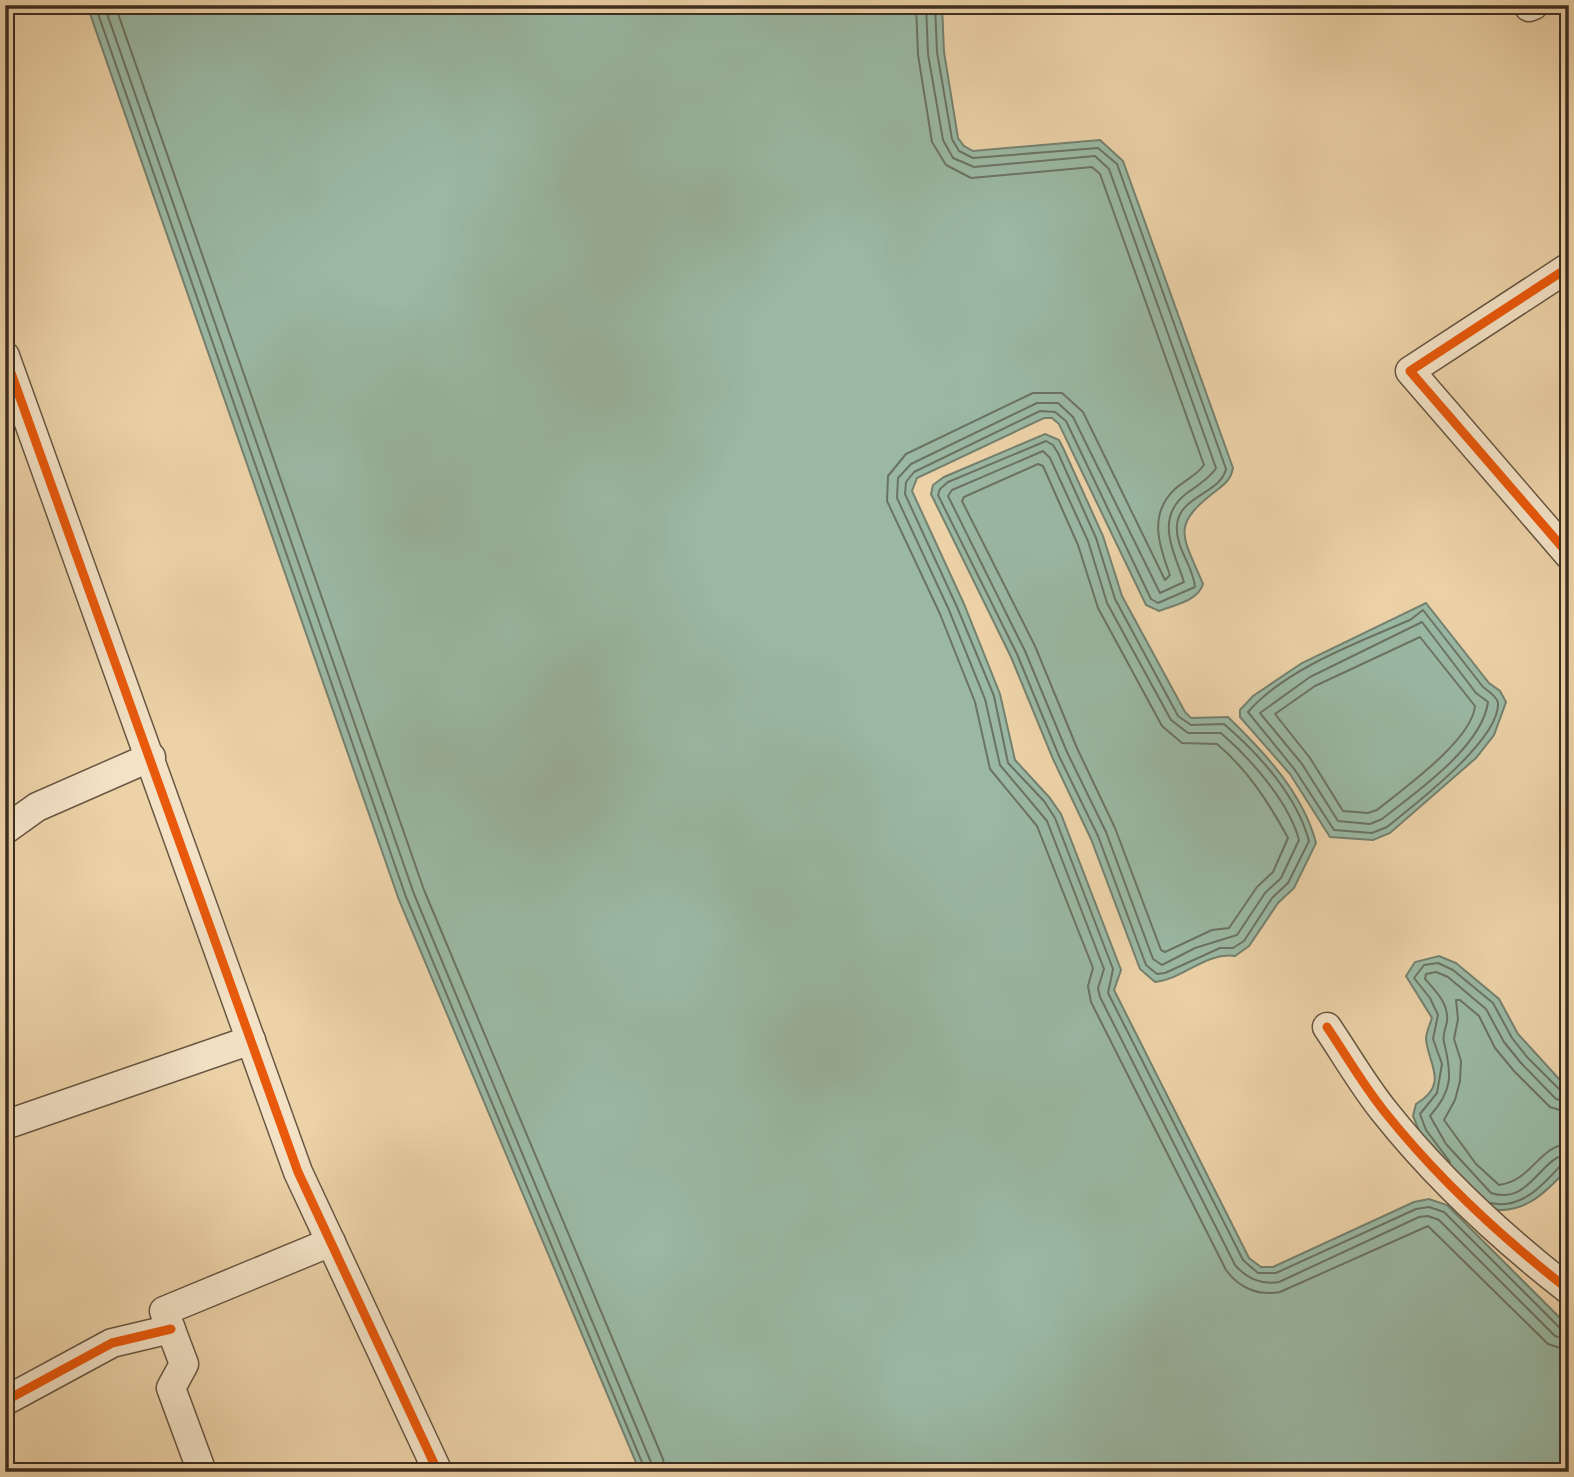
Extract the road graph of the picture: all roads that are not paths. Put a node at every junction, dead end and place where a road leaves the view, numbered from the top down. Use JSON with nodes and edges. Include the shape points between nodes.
{"nodes":[{"id":1,"x":1569,"y":267,"type":"edge"},
{"id":2,"x":5,"y":356,"type":"edge"},
{"id":3,"x":1558,"y":526,"type":"edge"},
{"id":4,"x":1569,"y":555,"type":"edge"},
{"id":5,"x":151,"y":757,"type":"junction"},
{"id":6,"x":5,"y":830,"type":"edge"},
{"id":7,"x":1327,"y":1027,"type":"dead end"},
{"id":8,"x":251,"y":1040,"type":"junction"},
{"id":9,"x":5,"y":1125,"type":"edge"},
{"id":10,"x":331,"y":1242,"type":"junction"},
{"id":11,"x":1569,"y":1290,"type":"edge"},
{"id":12,"x":171,"y":1329,"type":"junction"},
{"id":13,"x":5,"y":1401,"type":"edge"},
{"id":14,"x":202,"y":1472,"type":"edge"},
{"id":15,"x":438,"y":1472,"type":"edge"}],
"edges":[{"from":1,"to":3,"type":"street","via":[[1410,371]]},
{"from":2,"to":5,"type":"street"},
{"from":3,"to":4,"type":"street"},
{"from":5,"to":6,"type":"street","via":[[37,807]]},
{"from":5,"to":8,"type":"street"},
{"from":7,"to":11,"type":"street","via":[[1383,1111],[1447,1182],[1504,1240]]},
{"from":8,"to":9,"type":"street"},
{"from":8,"to":10,"type":"street","via":[[298,1172]]},
{"from":10,"to":12,"type":"street","via":[[164,1311]]},
{"from":10,"to":15,"type":"street"},
{"from":12,"to":13,"type":"street","via":[[112,1343]]},
{"from":12,"to":14,"type":"street","via":[[184,1364],[171,1388]]}]}
